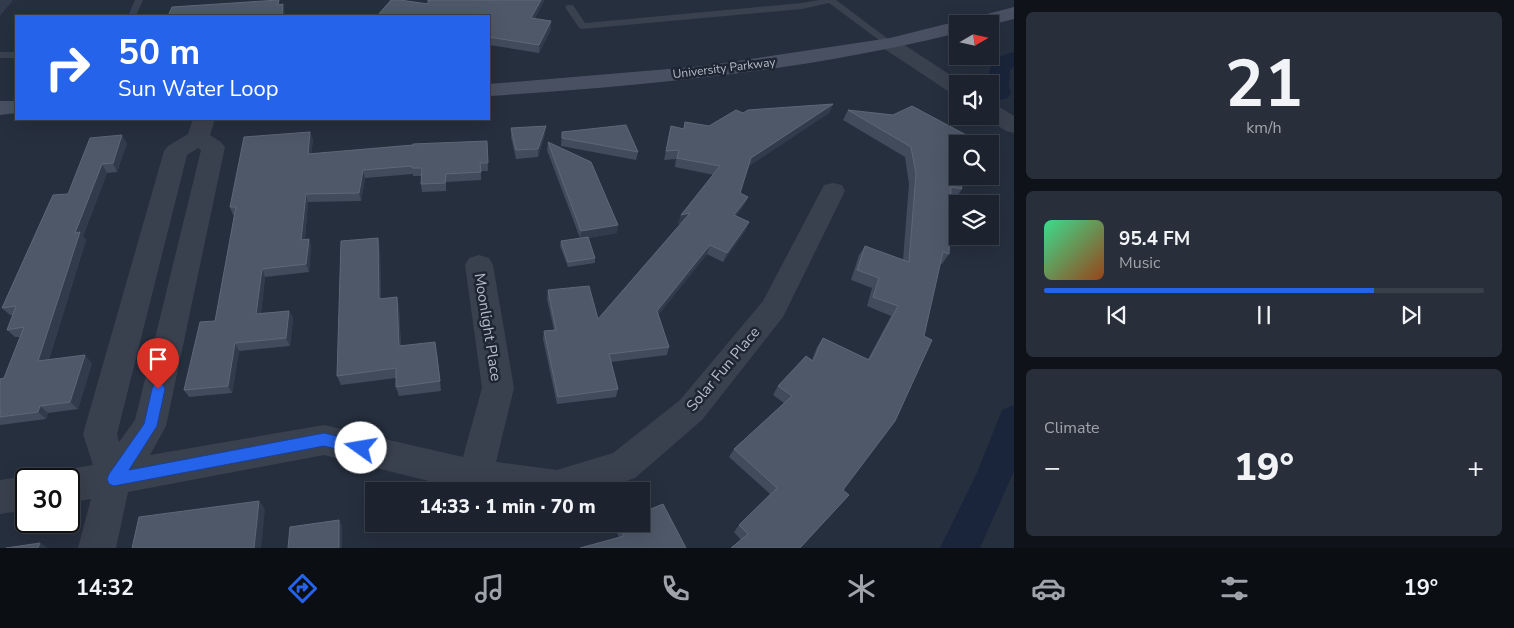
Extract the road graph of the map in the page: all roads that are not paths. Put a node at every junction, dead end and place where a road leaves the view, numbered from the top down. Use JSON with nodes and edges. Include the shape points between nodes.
{"nodes":[{"id":1,"x":139,"y":0,"type":"edge"},
{"id":2,"x":831,"y":0,"type":"edge"},
{"id":3,"x":570,"y":8,"type":"dead end"},
{"id":4,"x":1014,"y":13,"type":"edge"},
{"id":5,"x":132,"y":15,"type":"edge"},
{"id":6,"x":999,"y":17,"type":"edge"},
{"id":7,"x":949,"y":29,"type":"edge"},
{"id":8,"x":890,"y":44,"type":"junction"},
{"id":9,"x":0,"y":55,"type":"edge"},
{"id":10,"x":15,"y":55,"type":"edge"},
{"id":11,"x":949,"y":83,"type":"edge"},
{"id":12,"x":490,"y":90,"type":"edge"},
{"id":13,"x":15,"y":107,"type":"edge"},
{"id":14,"x":0,"y":108,"type":"edge"},
{"id":15,"x":999,"y":117,"type":"edge"},
{"id":16,"x":1014,"y":126,"type":"edge"},
{"id":17,"x":201,"y":128,"type":"edge"},
{"id":18,"x":833,"y":191,"type":"dead end"},
{"id":19,"x":187,"y":257,"type":"junction"},
{"id":20,"x":144,"y":263,"type":"junction"},
{"id":21,"x":479,"y":265,"type":"dead end"},
{"id":22,"x":475,"y":476,"type":"junction"},
{"id":23,"x":114,"y":479,"type":"junction"},
{"id":24,"x":80,"y":484,"type":"edge"},
{"id":25,"x":15,"y":495,"type":"edge"},
{"id":26,"x":0,"y":497,"type":"edge"},
{"id":27,"x":96,"y":548,"type":"edge"}],
"edges":[{"from":1,"to":5,"type":"lane"},
{"from":2,"to":3,"type":"lane","via":[[802,6],[582,26]]},
{"from":2,"to":8,"type":"lane"},
{"from":4,"to":6,"type":"main road"},
{"from":7,"to":8,"type":"main road","name":"University Parkway"},
{"from":8,"to":11,"type":"street"},
{"from":8,"to":12,"type":"main road","name":"University Parkway","via":[[704,72]]},
{"from":9,"to":10,"type":"lane"},
{"from":13,"to":14,"type":"main road"},
{"from":15,"to":16,"type":"street"},
{"from":17,"to":19,"type":"street","via":[[213,147]]},
{"from":17,"to":20,"type":"street","via":[[176,151]]},
{"from":18,"to":22,"type":"street","name":"Solar Fun Place","via":[[772,309],[691,410],[623,466],[557,488]]},
{"from":19,"to":20,"type":"street"},
{"from":19,"to":23,"type":"street","via":[[150,426]]},
{"from":20,"to":23,"type":"street","via":[[100,434]]},
{"from":21,"to":22,"type":"street","name":"Moonlight Place","via":[[498,388]]},
{"from":22,"to":23,"type":"street","name":"Solar Fun Place","via":[[324,440]]},
{"from":23,"to":24,"type":"street","name":"Solar Fun Place"},
{"from":23,"to":27,"type":"street"},
{"from":25,"to":26,"type":"street"}]}
